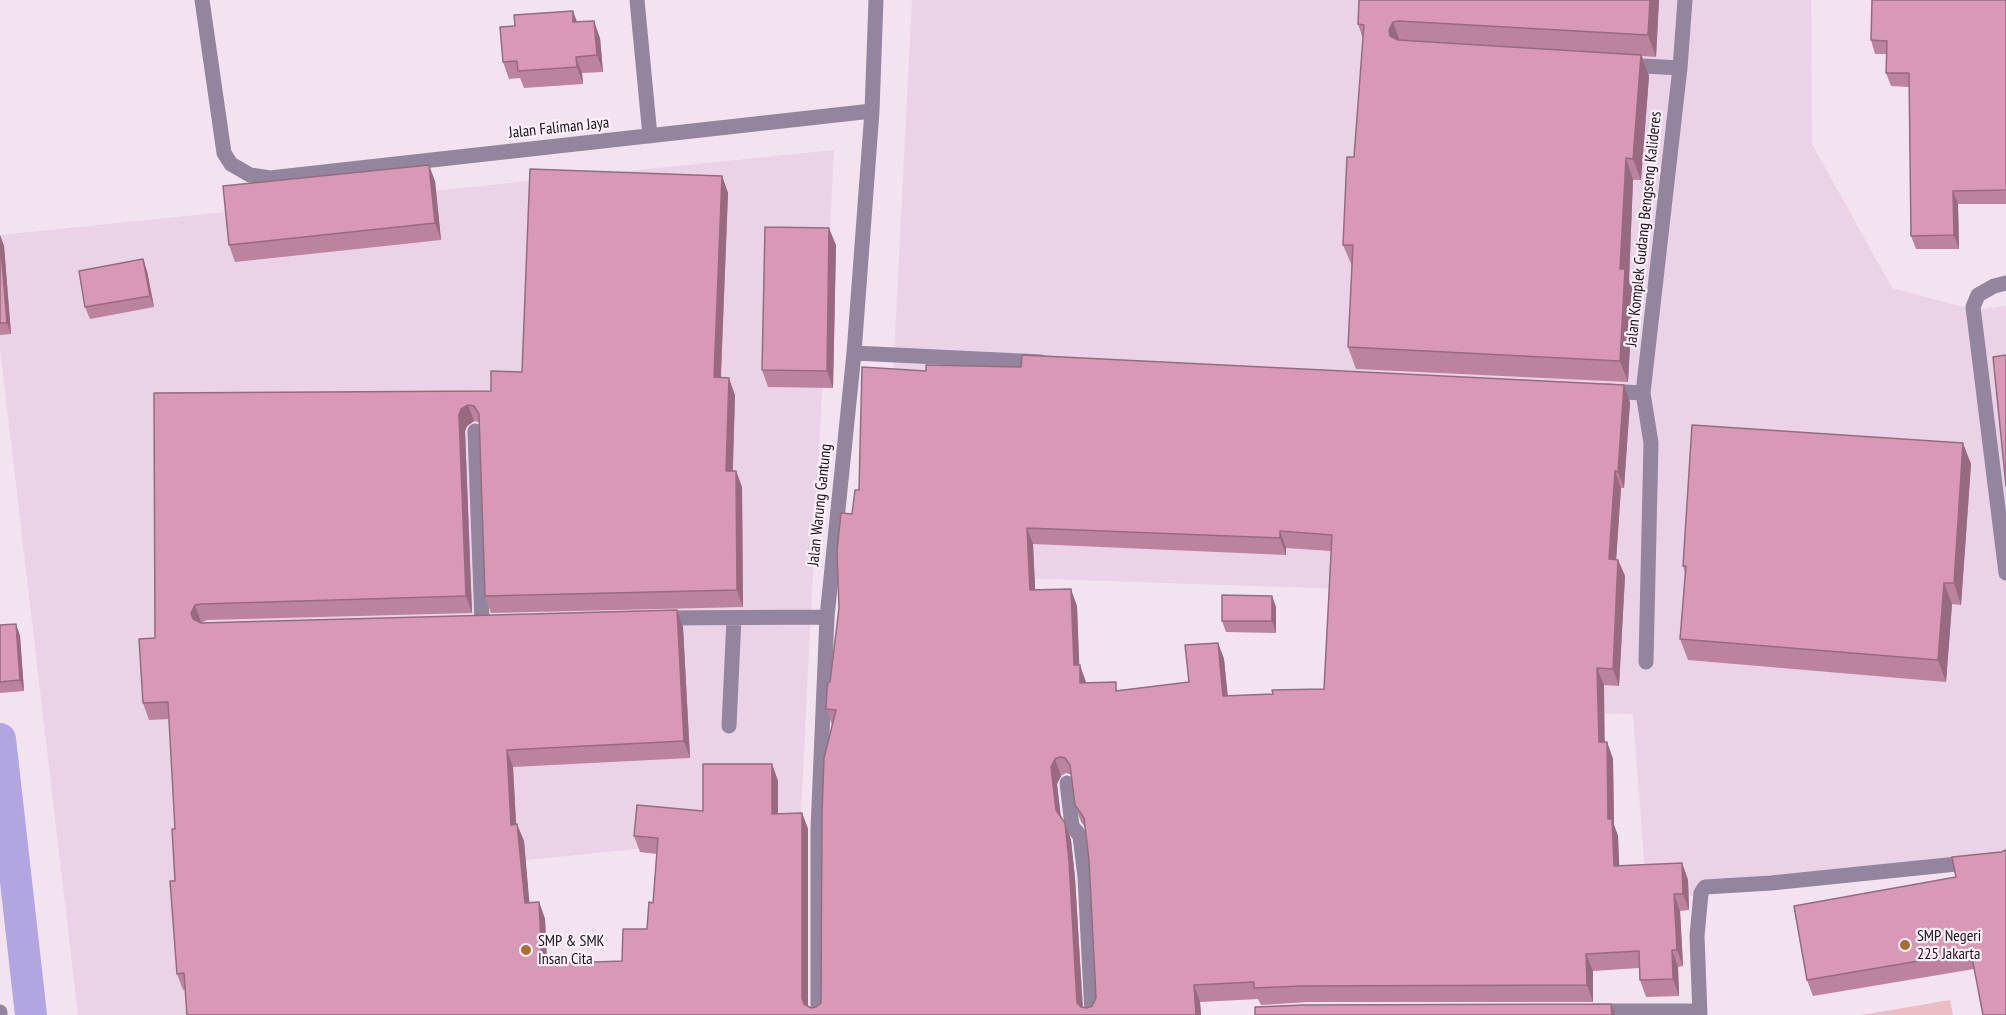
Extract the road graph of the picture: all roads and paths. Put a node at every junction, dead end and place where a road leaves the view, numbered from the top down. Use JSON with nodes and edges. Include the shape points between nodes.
{"nodes":[{"id":1,"x":202,"y":0,"type":"edge"},
{"id":2,"x":637,"y":0,"type":"edge"},
{"id":3,"x":876,"y":0,"type":"edge"},
{"id":4,"x":1685,"y":0,"type":"edge"},
{"id":5,"x":1609,"y":64,"type":"edge"},
{"id":6,"x":1680,"y":68,"type":"junction"},
{"id":7,"x":872,"y":111,"type":"junction"},
{"id":8,"x":650,"y":136,"type":"junction"},
{"id":9,"x":2006,"y":283,"type":"edge"},
{"id":10,"x":854,"y":353,"type":"junction"},
{"id":11,"x":1058,"y":363,"type":"edge"},
{"id":12,"x":1596,"y":391,"type":"edge"},
{"id":13,"x":1643,"y":393,"type":"junction"},
{"id":14,"x":475,"y":431,"type":"edge"},
{"id":15,"x":2006,"y":573,"type":"edge"},
{"id":16,"x":827,"y":617,"type":"junction"},
{"id":17,"x":646,"y":618,"type":"edge"},
{"id":18,"x":734,"y":618,"type":"junction"},
{"id":19,"x":482,"y":623,"type":"edge"},
{"id":20,"x":1646,"y":662,"type":"dead end"},
{"id":21,"x":729,"y":726,"type":"dead end"},
{"id":22,"x":1067,"y":783,"type":"edge"},
{"id":23,"x":2006,"y":859,"type":"edge"},
{"id":24,"x":1584,"y":1011,"type":"edge"},
{"id":25,"x":1700,"y":1013,"type":"edge"},
{"id":26,"x":818,"y":1015,"type":"edge"},
{"id":27,"x":1092,"y":1015,"type":"edge"}],
"edges":[{"from":1,"to":8,"type":"street","name":"Jalan Faliman Jaya","via":[[224,153],[231,164],[250,175],[270,178]]},
{"from":2,"to":8,"type":"street"},
{"from":3,"to":7,"type":"street","name":"Jalan Warung Gantung"},
{"from":4,"to":6,"type":"street","name":"Jalan Komplek Gudang Bengseng Kalideres"},
{"from":5,"to":6,"type":"street"},
{"from":6,"to":13,"type":"street","name":"Jalan Komplek Gudang Bengseng Kalideres"},
{"from":7,"to":8,"type":"street","name":"Jalan Faliman Jaya"},
{"from":7,"to":10,"type":"street","name":"Jalan Warung Gantung"},
{"from":9,"to":15,"type":"street","via":[[1978,295],[1973,307]]},
{"from":10,"to":11,"type":"street"},
{"from":10,"to":16,"type":"street","name":"Jalan Warung Gantung"},
{"from":12,"to":13,"type":"street"},
{"from":13,"to":20,"type":"street","name":"Jalan Komplek Gudang Bengseng Kalideres","via":[[1652,443]]},
{"from":14,"to":19,"type":"street"},
{"from":16,"to":18,"type":"street"},
{"from":16,"to":26,"type":"street","name":"Jalan Warung Gantung","via":[[818,829]]},
{"from":17,"to":18,"type":"street"},
{"from":18,"to":21,"type":"street"},
{"from":22,"to":27,"type":"street","via":[[1072,826],[1080,836],[1085,877]]},
{"from":23,"to":25,"type":"street","via":[[1705,887],[1697,936]]},
{"from":24,"to":25,"type":"street"}]}
